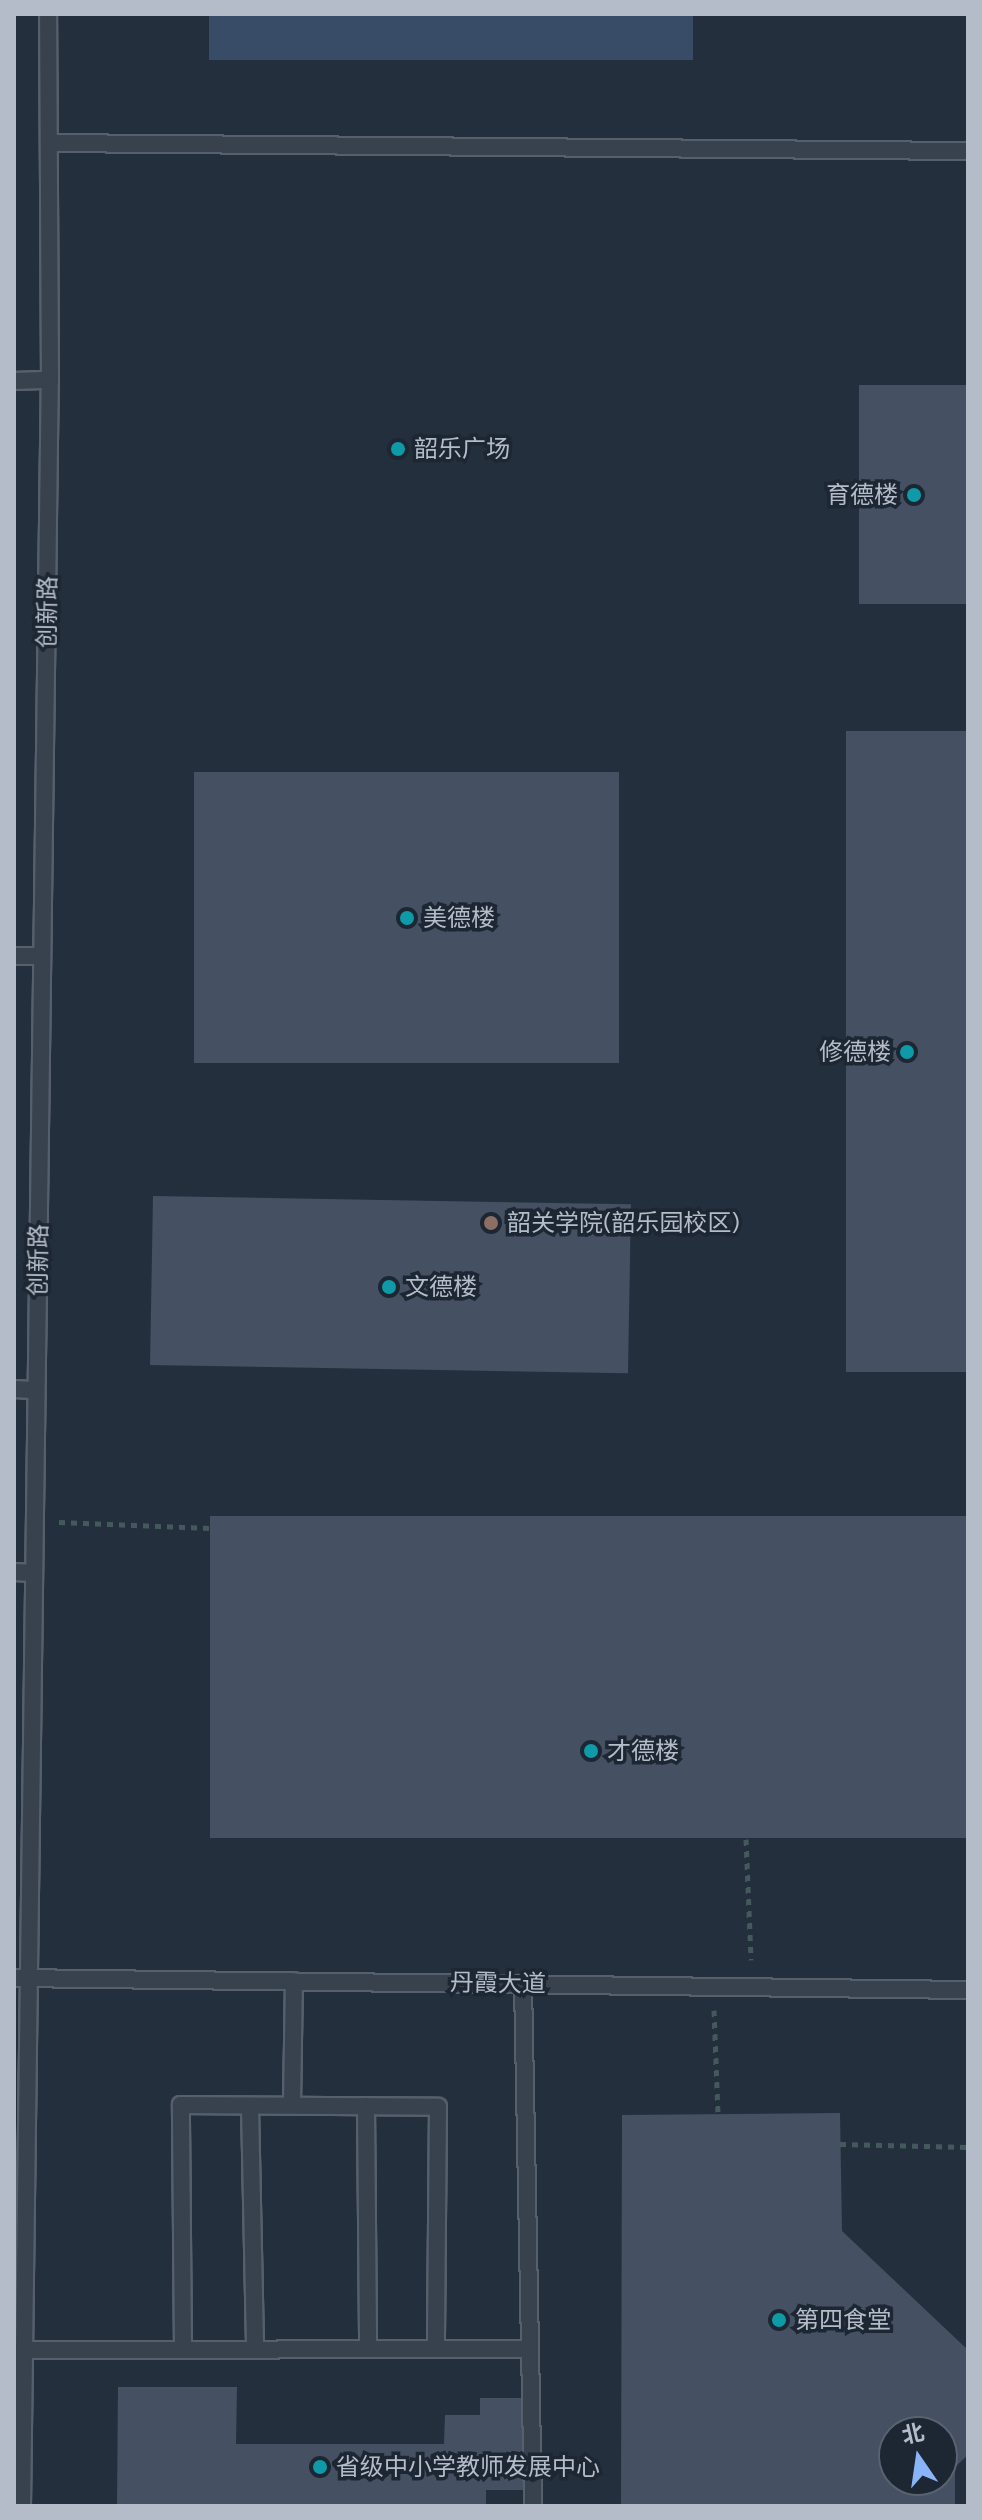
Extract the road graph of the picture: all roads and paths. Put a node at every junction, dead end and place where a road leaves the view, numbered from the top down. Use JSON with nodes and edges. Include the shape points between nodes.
{"nodes":[{"id":1,"x":48,"y":14,"type":"edge"},
{"id":2,"x":49,"y":143,"type":"junction"},
{"id":3,"x":968,"y":151,"type":"edge"},
{"id":4,"x":50,"y":380,"type":"junction"},
{"id":5,"x":14,"y":381,"type":"edge"},
{"id":6,"x":14,"y":956,"type":"edge"},
{"id":7,"x":42,"y":956,"type":"junction"},
{"id":8,"x":14,"y":1389,"type":"edge"},
{"id":9,"x":36,"y":1390,"type":"junction"},
{"id":10,"x":34,"y":1521,"type":"junction"},
{"id":11,"x":210,"y":1528,"type":"dead end"},
{"id":12,"x":14,"y":1572,"type":"edge"},
{"id":13,"x":34,"y":1573,"type":"junction"},
{"id":14,"x":746,"y":1839,"type":"dead end"},
{"id":15,"x":21,"y":1978,"type":"edge"},
{"id":16,"x":294,"y":1981,"type":"junction"},
{"id":17,"x":523,"y":1983,"type":"junction"},
{"id":18,"x":713,"y":1985,"type":"junction"},
{"id":19,"x":753,"y":1985,"type":"junction"},
{"id":20,"x":968,"y":1990,"type":"edge"},
{"id":21,"x":292,"y":2105,"type":"junction"},
{"id":22,"x":250,"y":2106,"type":"junction"},
{"id":23,"x":366,"y":2106,"type":"junction"},
{"id":24,"x":718,"y":2115,"type":"dead end"},
{"id":25,"x":840,"y":2144,"type":"dead end"},
{"id":26,"x":968,"y":2147,"type":"edge"},
{"id":27,"x":183,"y":2349,"type":"junction"},
{"id":28,"x":368,"y":2349,"type":"junction"},
{"id":29,"x":436,"y":2349,"type":"junction"},
{"id":30,"x":530,"y":2349,"type":"junction"},
{"id":31,"x":22,"y":2350,"type":"junction"},
{"id":32,"x":255,"y":2350,"type":"junction"},
{"id":33,"x":22,"y":2506,"type":"edge"},
{"id":34,"x":533,"y":2506,"type":"edge"}],
"edges":[{"from":1,"to":2,"type":"lane","name":"创新路"},
{"from":2,"to":3,"type":"lane"},
{"from":2,"to":4,"type":"lane","name":"创新路"},
{"from":4,"to":5,"type":"lane"},
{"from":4,"to":7,"type":"lane","name":"创新路"},
{"from":6,"to":7,"type":"lane"},
{"from":7,"to":9,"type":"lane","name":"创新路"},
{"from":8,"to":9,"type":"lane"},
{"from":9,"to":10,"type":"lane","name":"创新路"},
{"from":10,"to":11,"type":"path"},
{"from":10,"to":13,"type":"lane","name":"创新路"},
{"from":12,"to":13,"type":"lane"},
{"from":13,"to":15,"type":"lane","name":"创新路"},
{"from":14,"to":19,"type":"path"},
{"from":15,"to":16,"type":"lane","name":"丹霞大道"},
{"from":15,"to":31,"type":"lane","name":"创新路"},
{"from":16,"to":17,"type":"lane","name":"丹霞大道"},
{"from":16,"to":21,"type":"lane"},
{"from":17,"to":18,"type":"lane","name":"丹霞大道"},
{"from":17,"to":30,"type":"lane"},
{"from":18,"to":19,"type":"lane","name":"丹霞大道"},
{"from":18,"to":24,"type":"path"},
{"from":19,"to":20,"type":"lane","name":"丹霞大道"},
{"from":21,"to":22,"type":"lane"},
{"from":21,"to":23,"type":"lane"},
{"from":22,"to":27,"type":"lane","via":[[181,2105]]},
{"from":22,"to":32,"type":"lane"},
{"from":23,"to":28,"type":"lane"},
{"from":23,"to":29,"type":"lane","via":[[438,2107]]},
{"from":25,"to":26,"type":"path"},
{"from":27,"to":31,"type":"lane"},
{"from":27,"to":32,"type":"lane"},
{"from":28,"to":29,"type":"lane"},
{"from":28,"to":32,"type":"lane"},
{"from":29,"to":30,"type":"lane"},
{"from":30,"to":34,"type":"lane"},
{"from":31,"to":33,"type":"lane","name":"创新路"}]}
